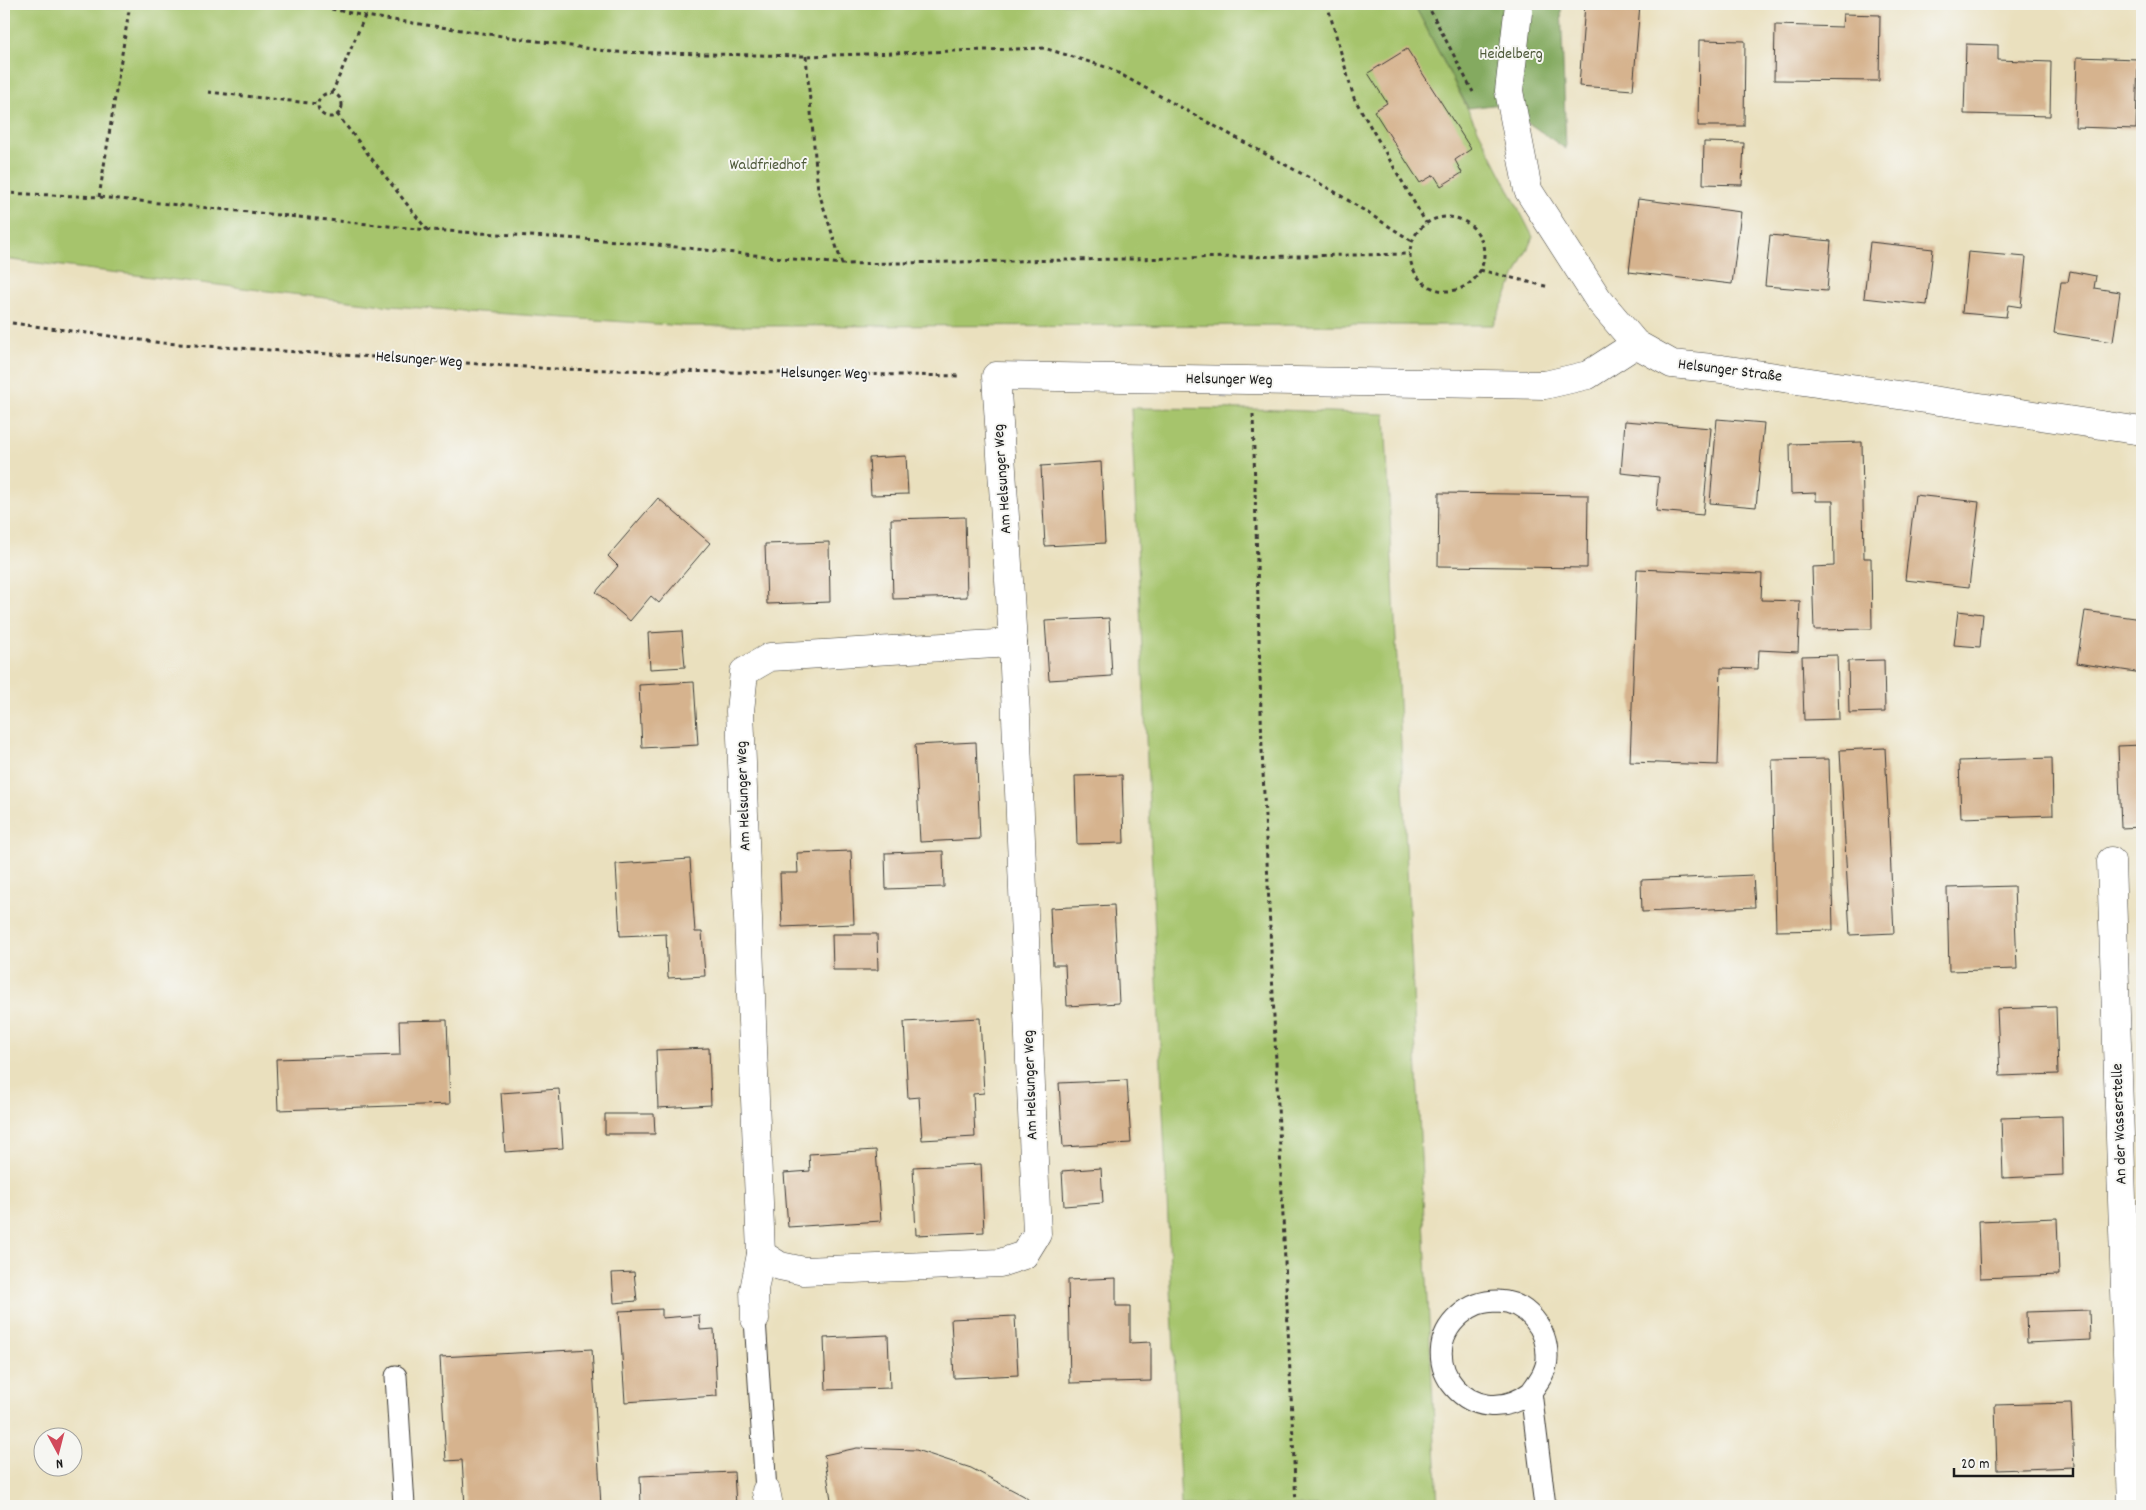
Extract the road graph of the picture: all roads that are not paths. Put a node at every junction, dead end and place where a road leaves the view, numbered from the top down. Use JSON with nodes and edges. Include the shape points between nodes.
{"nodes":[{"id":1,"x":1519,"y":4,"type":"edge"},
{"id":2,"x":1636,"y":344,"type":"junction"},
{"id":3,"x":996,"y":376,"type":"joint"},
{"id":4,"x":2142,"y":431,"type":"edge"},
{"id":5,"x":1013,"y":643,"type":"junction"},
{"id":6,"x":2111,"y":861,"type":"dead end"},
{"id":7,"x":761,"y":1254,"type":"junction"},
{"id":8,"x":755,"y":1320,"type":"joint"},
{"id":9,"x":396,"y":1376,"type":"dead end"},
{"id":10,"x":1531,"y":1392,"type":"junction"},
{"id":11,"x":767,"y":1499,"type":"edge"},
{"id":12,"x":404,"y":1506,"type":"edge"},
{"id":13,"x":1545,"y":1506,"type":"edge"},
{"id":14,"x":2132,"y":1506,"type":"edge"}],
"edges":[{"from":1,"to":2,"type":"street","name":"Helsunger Straße","via":[[1509,91],[1528,190],[1598,299]]},
{"from":2,"to":3,"type":"street","name":"Helsunger Weg","via":[[1588,375],[1545,385]]},
{"from":2,"to":4,"type":"street","name":"Helsunger Straße","via":[[1672,364]]},
{"from":3,"to":5,"type":"street","name":"Am Helsunger Weg"},
{"from":5,"to":7,"type":"street","name":"Am Helsunger Weg","via":[[770,657],[744,672],[740,711]]},
{"from":5,"to":7,"type":"street","name":"Am Helsunger Weg","via":[[1037,1234],[1024,1255],[1000,1263],[804,1271],[780,1266]]},
{"from":6,"to":14,"type":"street","name":"An der Wasserstelle"},
{"from":7,"to":8,"type":"street","name":"Am Helsunger Weg","via":[[754,1290]]},
{"from":8,"to":11,"type":"lane"},
{"from":9,"to":12,"type":"lane"},
{"from":10,"to":10,"type":"lane","via":[[1542,1376],[1547,1359],[1544,1336],[1536,1320],[1522,1308],[1487,1301],[1469,1306],[1451,1322],[1443,1338],[1443,1368],[1452,1385],[1465,1398],[1487,1406],[1506,1406]]},
{"from":10,"to":13,"type":"lane"}]}
